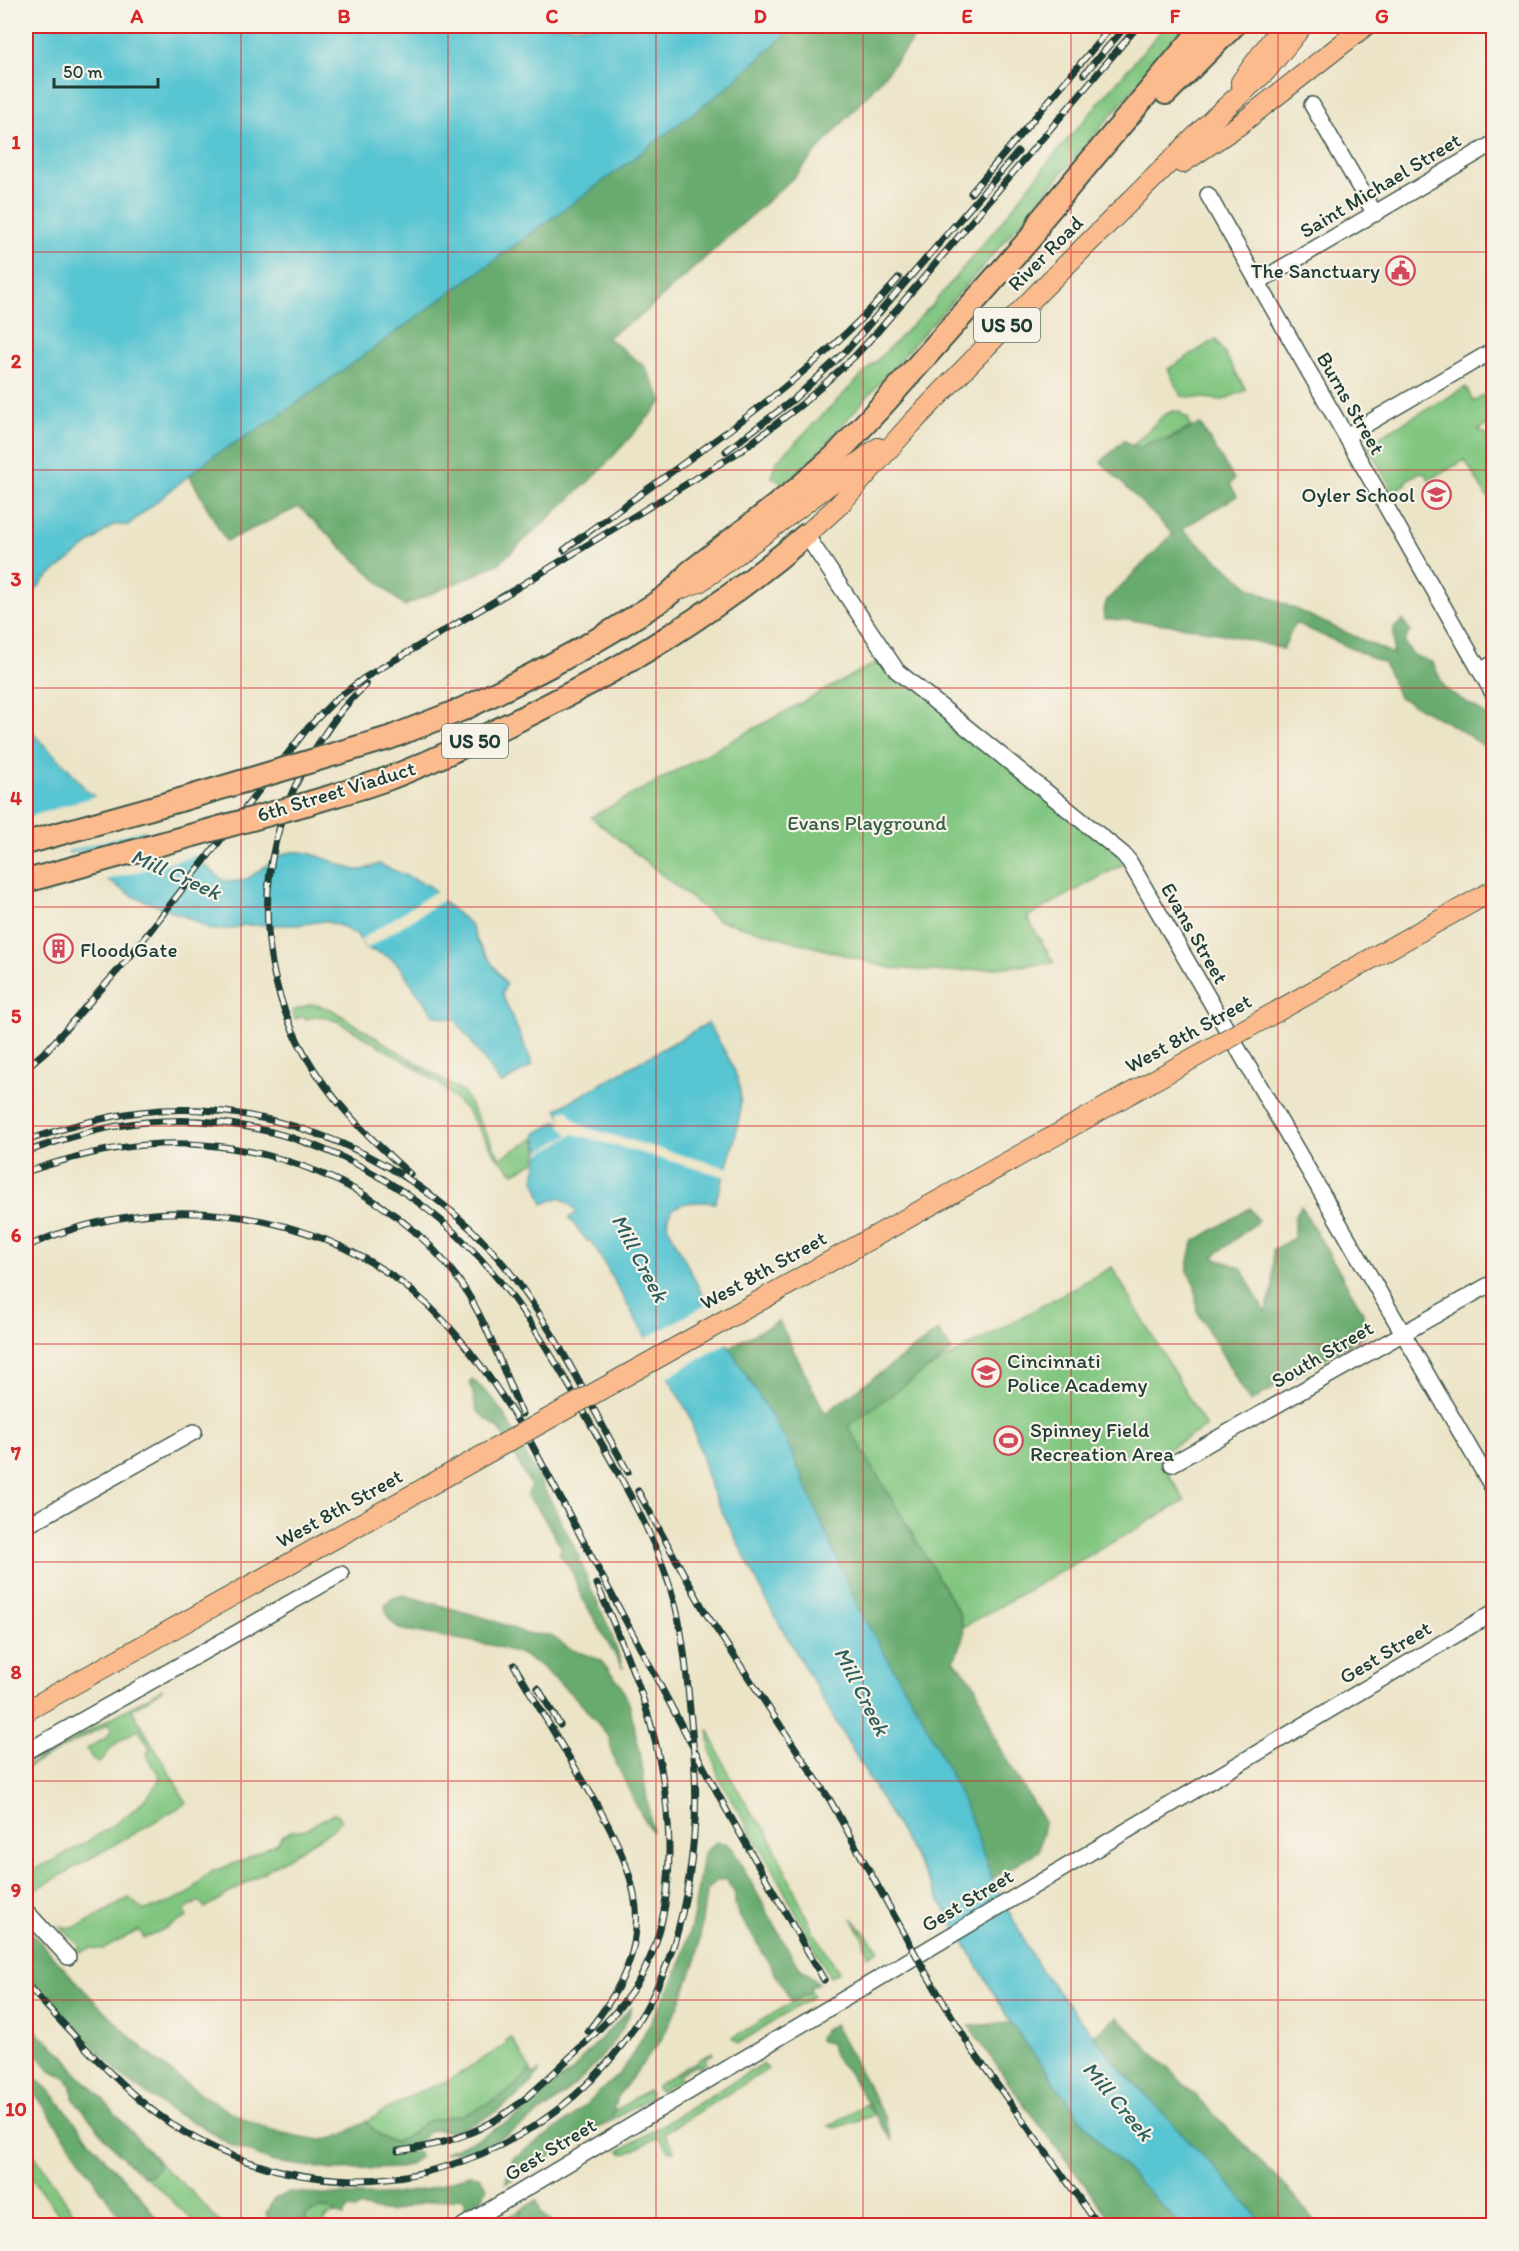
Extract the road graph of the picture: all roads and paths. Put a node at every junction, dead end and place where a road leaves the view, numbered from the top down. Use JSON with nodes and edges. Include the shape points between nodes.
{"nodes":[{"id":1,"x":1204,"y":26,"type":"edge"},
{"id":2,"x":1282,"y":26,"type":"edge"},
{"id":3,"x":1302,"y":26,"type":"edge"},
{"id":4,"x":1365,"y":26,"type":"edge"},
{"id":5,"x":1230,"y":28,"type":"edge"},
{"id":6,"x":1312,"y":105,"type":"dead end"},
{"id":7,"x":1214,"y":118,"type":"junction"},
{"id":8,"x":1494,"y":143,"type":"edge"},
{"id":9,"x":1145,"y":188,"type":"junction"},
{"id":10,"x":1208,"y":195,"type":"dead end"},
{"id":11,"x":1375,"y":214,"type":"junction"},
{"id":12,"x":1034,"y":234,"type":"junction"},
{"id":13,"x":1258,"y":282,"type":"junction"},
{"id":14,"x":1494,"y":350,"type":"edge"},
{"id":15,"x":912,"y":423,"type":"junction"},
{"id":16,"x":1346,"y":436,"type":"junction"},
{"id":17,"x":806,"y":535,"type":"junction"},
{"id":18,"x":708,"y":567,"type":"junction"},
{"id":19,"x":1494,"y":663,"type":"edge"},
{"id":20,"x":1480,"y":671,"type":"junction"},
{"id":21,"x":1494,"y":695,"type":"edge"},
{"id":22,"x":26,"y":843,"type":"edge"},
{"id":23,"x":26,"y":881,"type":"edge"},
{"id":24,"x":1494,"y":890,"type":"edge"},
{"id":25,"x":1494,"y":1282,"type":"edge"},
{"id":26,"x":1404,"y":1332,"type":"junction"},
{"id":27,"x":194,"y":1432,"type":"dead end"},
{"id":28,"x":1172,"y":1464,"type":"dead end"},
{"id":29,"x":1494,"y":1490,"type":"edge"},
{"id":30,"x":26,"y":1526,"type":"edge"},
{"id":31,"x":341,"y":1574,"type":"dead end"},
{"id":32,"x":1494,"y":1612,"type":"edge"},
{"id":33,"x":26,"y":1711,"type":"edge"},
{"id":34,"x":26,"y":1752,"type":"edge"},
{"id":35,"x":26,"y":1911,"type":"edge"},
{"id":36,"x":68,"y":1957,"type":"dead end"},
{"id":37,"x":463,"y":2226,"type":"edge"}],
"edges":[{"from":1,"to":12,"type":"highway","via":[[1040,220]]},
{"from":2,"to":7,"type":"main road","name":"River Road","number":"US 50"},
{"from":3,"to":7,"type":"main road","name":"River Road","number":"US 50","via":[[1266,71]]},
{"from":4,"to":9,"type":"main road","via":[[1239,125]]},
{"from":5,"to":12,"type":"highway","via":[[1143,116],[1060,212]]},
{"from":6,"to":11,"type":"street"},
{"from":7,"to":9,"type":"main road","name":"River Road","number":"US 50"},
{"from":8,"to":11,"type":"street","name":"Saint Michael Street"},
{"from":9,"to":15,"type":"main road","name":"River Road","number":"US 50"},
{"from":10,"to":13,"type":"street","name":"Burns Street"},
{"from":11,"to":13,"type":"street","name":"Saint Michael Street"},
{"from":12,"to":18,"type":"highway","name":"6th Street Viaduct","via":[[835,456]]},
{"from":13,"to":16,"type":"street","name":"Burns Street"},
{"from":14,"to":16,"type":"street"},
{"from":15,"to":17,"type":"main road","name":"River Road","number":"US 50","via":[[839,505]]},
{"from":15,"to":18,"type":"main road","name":"River Road","number":"US 50"},
{"from":16,"to":20,"type":"street","name":"Burns Street"},
{"from":17,"to":23,"type":"highway","name":"6th Street Viaduct","number":"US 50","bridge":true,"via":[[765,571],[685,627],[615,670],[458,750],[384,780],[306,804]]},
{"from":17,"to":26,"type":"street","name":"Evans Street","via":[[897,671],[1129,861]]},
{"from":18,"to":22,"type":"highway","name":"6th Street Viaduct","number":"US 50","bridge":true,"via":[[689,573],[677,590],[614,630],[463,709],[389,738]]},
{"from":19,"to":20,"type":"street"},
{"from":20,"to":21,"type":"street","name":"Burns Street"},
{"from":24,"to":33,"type":"main road","name":"West 8th Street","bridge":true},
{"from":25,"to":26,"type":"street","name":"South Street"},
{"from":26,"to":28,"type":"street","name":"South Street"},
{"from":26,"to":29,"type":"street","name":"Evans Street"},
{"from":27,"to":30,"type":"street"},
{"from":31,"to":34,"type":"street"},
{"from":32,"to":37,"type":"street","name":"Gest Street"},
{"from":35,"to":36,"type":"street"}]}
